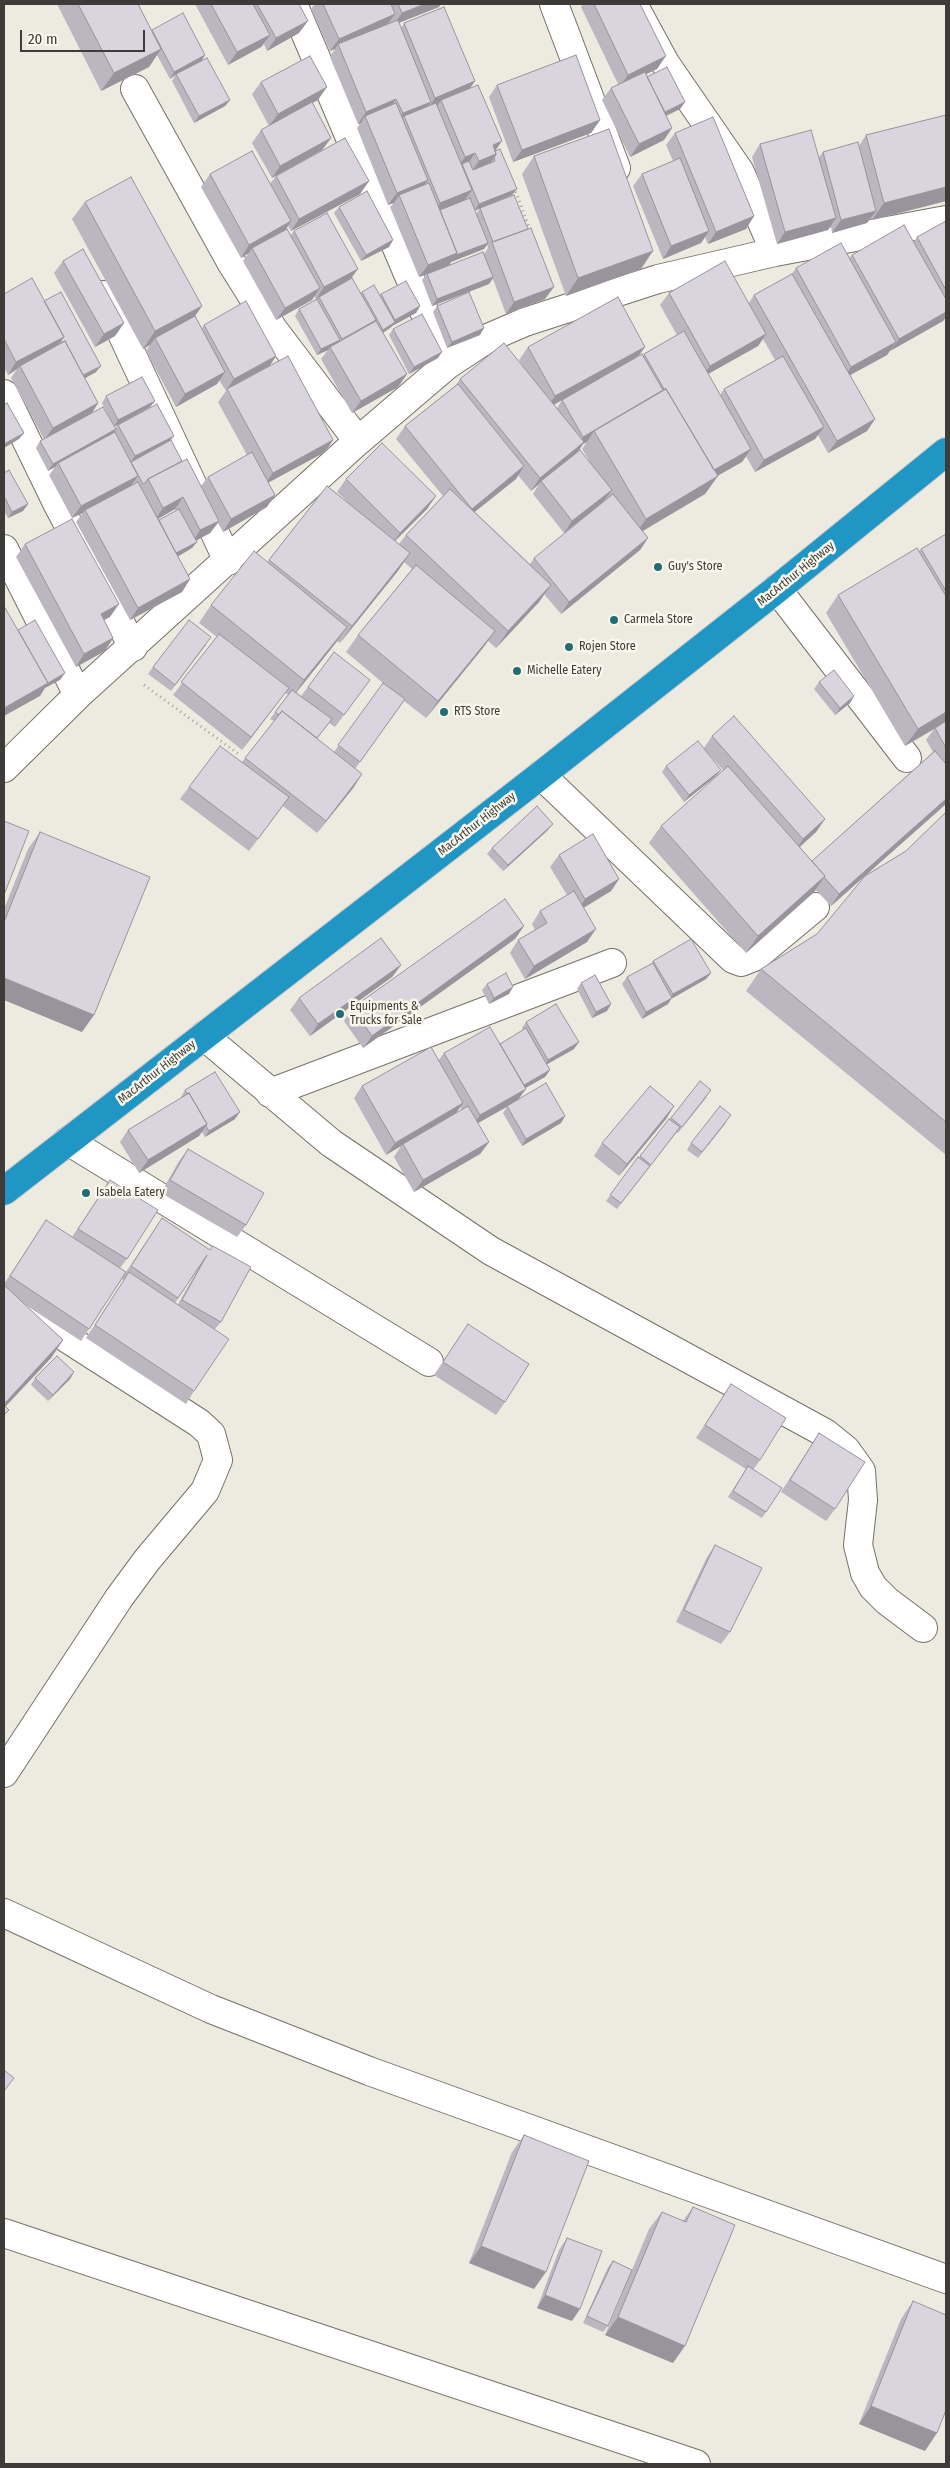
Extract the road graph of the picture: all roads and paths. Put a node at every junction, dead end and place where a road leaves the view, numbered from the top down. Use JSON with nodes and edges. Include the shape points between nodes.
{"nodes":[{"id":1,"x":293,"y":4,"type":"edge"},
{"id":2,"x":554,"y":4,"type":"edge"},
{"id":3,"x":633,"y":4,"type":"edge"},
{"id":4,"x":134,"y":89,"type":"edge"},
{"id":5,"x":513,"y":184,"type":"edge"},
{"id":6,"x":623,"y":187,"type":"edge"},
{"id":7,"x":946,"y":220,"type":"edge"},
{"id":8,"x":533,"y":237,"type":"edge"},
{"id":9,"x":647,"y":252,"type":"edge"},
{"id":10,"x":775,"y":252,"type":"junction"},
{"id":11,"x":658,"y":279,"type":"junction"},
{"id":12,"x":98,"y":280,"type":"edge"},
{"id":13,"x":447,"y":365,"type":"junction"},
{"id":14,"x":4,"y":394,"type":"edge"},
{"id":15,"x":358,"y":441,"type":"junction"},
{"id":16,"x":946,"y":452,"type":"edge"},
{"id":17,"x":4,"y":549,"type":"edge"},
{"id":18,"x":228,"y":561,"type":"junction"},
{"id":19,"x":777,"y":589,"type":"junction"},
{"id":20,"x":124,"y":655,"type":"junction"},
{"id":21,"x":78,"y":695,"type":"junction"},
{"id":22,"x":240,"y":755,"type":"dead end"},
{"id":23,"x":907,"y":758,"type":"dead end"},
{"id":24,"x":4,"y":768,"type":"edge"},
{"id":25,"x":541,"y":775,"type":"junction"},
{"id":26,"x":815,"y":908,"type":"edge"},
{"id":27,"x":612,"y":963,"type":"dead end"},
{"id":28,"x":204,"y":1036,"type":"junction"},
{"id":29,"x":270,"y":1093,"type":"junction"},
{"id":30,"x":68,"y":1141,"type":"junction"},
{"id":31,"x":4,"y":1190,"type":"edge"},
{"id":32,"x":4,"y":1298,"type":"edge"},
{"id":33,"x":429,"y":1362,"type":"dead end"},
{"id":34,"x":923,"y":1628,"type":"dead end"},
{"id":35,"x":4,"y":1773,"type":"edge"},
{"id":36,"x":4,"y":1912,"type":"edge"},
{"id":37,"x":4,"y":2233,"type":"edge"},
{"id":38,"x":946,"y":2279,"type":"edge"},
{"id":39,"x":696,"y":2464,"type":"edge"}],
"edges":[{"from":1,"to":13,"type":"street"},
{"from":2,"to":6,"type":"street"},
{"from":3,"to":10,"type":"street","via":[[665,63],[740,172]]},
{"from":4,"to":15,"type":"street","via":[[236,271],[273,329]]},
{"from":5,"to":8,"type":"path"},
{"from":7,"to":10,"type":"street"},
{"from":9,"to":11,"type":"street"},
{"from":10,"to":11,"type":"street"},
{"from":11,"to":13,"type":"street","via":[[525,322],[488,338]]},
{"from":12,"to":18,"type":"street"},
{"from":13,"to":15,"type":"street"},
{"from":14,"to":20,"type":"street","via":[[57,503]]},
{"from":15,"to":18,"type":"street"},
{"from":16,"to":19,"type":"highway","name":"MacArthur Highway"},
{"from":17,"to":21,"type":"street"},
{"from":18,"to":20,"type":"street"},
{"from":19,"to":23,"type":"street"},
{"from":19,"to":25,"type":"highway","name":"MacArthur Highway"},
{"from":20,"to":21,"type":"street"},
{"from":20,"to":22,"type":"path"},
{"from":21,"to":24,"type":"street"},
{"from":25,"to":26,"type":"street","via":[[733,959],[741,962],[756,956]]},
{"from":25,"to":28,"type":"highway","name":"MacArthur Highway"},
{"from":27,"to":29,"type":"street"},
{"from":28,"to":29,"type":"street"},
{"from":28,"to":30,"type":"highway","name":"MacArthur Highway"},
{"from":29,"to":34,"type":"street","via":[[331,1143],[491,1251],[825,1433],[846,1450],[861,1470],[864,1500],[858,1546],[865,1573],[887,1601]]},
{"from":30,"to":31,"type":"highway","name":"MacArthur Highway"},
{"from":30,"to":33,"type":"street"},
{"from":32,"to":35,"type":"street","via":[[199,1423],[211,1434],[218,1460],[205,1491],[119,1598]]},
{"from":36,"to":38,"type":"street","via":[[211,2009],[369,2071]]},
{"from":37,"to":39,"type":"street"}]}
